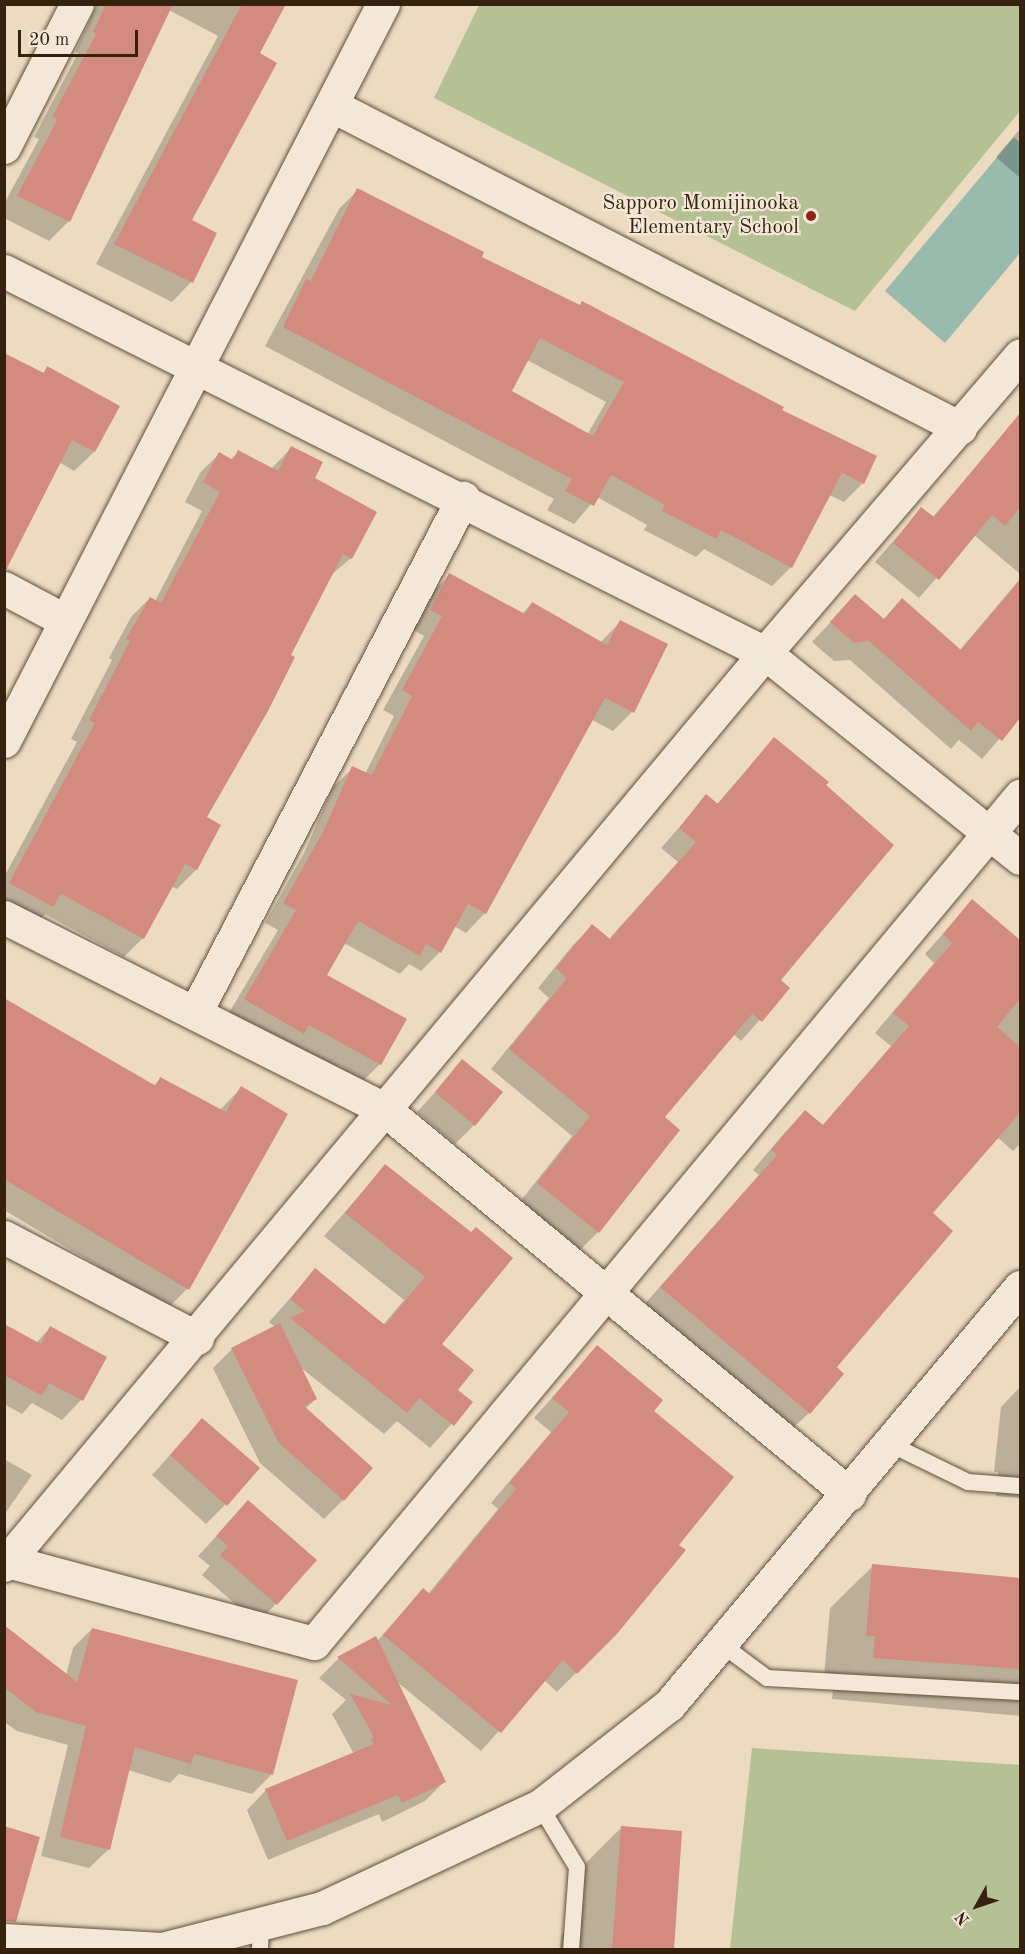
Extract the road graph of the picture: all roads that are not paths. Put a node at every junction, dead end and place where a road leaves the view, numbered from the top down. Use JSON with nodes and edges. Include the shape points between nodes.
{"nodes":[{"id":1,"x":77,"y":4,"type":"edge"},
{"id":2,"x":383,"y":4,"type":"edge"},
{"id":3,"x":333,"y":106,"type":"junction"},
{"id":4,"x":4,"y":147,"type":"edge"},
{"id":5,"x":4,"y":270,"type":"edge"},
{"id":6,"x":1020,"y":355,"type":"edge"},
{"id":7,"x":197,"y":367,"type":"junction"},
{"id":8,"x":960,"y":428,"type":"junction"},
{"id":9,"x":463,"y":498,"type":"junction"},
{"id":10,"x":4,"y":588,"type":"edge"},
{"id":11,"x":64,"y":620,"type":"junction"},
{"id":12,"x":765,"y":653,"type":"junction"},
{"id":13,"x":4,"y":741,"type":"edge"},
{"id":14,"x":1020,"y":796,"type":"edge"},
{"id":15,"x":991,"y":833,"type":"junction"},
{"id":16,"x":1020,"y":858,"type":"edge"},
{"id":17,"x":4,"y":917,"type":"edge"},
{"id":18,"x":195,"y":1013,"type":"junction"},
{"id":19,"x":384,"y":1109,"type":"junction"},
{"id":20,"x":4,"y":1237,"type":"edge"},
{"id":21,"x":1020,"y":1287,"type":"edge"},
{"id":22,"x":608,"y":1292,"type":"junction"},
{"id":23,"x":197,"y":1338,"type":"junction"},
{"id":24,"x":890,"y":1444,"type":"junction"},
{"id":25,"x":1020,"y":1486,"type":"edge"},
{"id":26,"x":849,"y":1494,"type":"junction"},
{"id":27,"x":6,"y":1562,"type":"edge"},
{"id":28,"x":721,"y":1644,"type":"junction"},
{"id":29,"x":1020,"y":1692,"type":"edge"},
{"id":30,"x":540,"y":1806,"type":"junction"},
{"id":31,"x":261,"y":1936,"type":"edge"},
{"id":32,"x":4,"y":1940,"type":"edge"},
{"id":33,"x":162,"y":1949,"type":"edge"},
{"id":34,"x":571,"y":1950,"type":"edge"}],
"edges":[{"from":1,"to":4,"type":"street"},
{"from":2,"to":3,"type":"street"},
{"from":3,"to":7,"type":"street"},
{"from":3,"to":8,"type":"street"},
{"from":5,"to":7,"type":"street"},
{"from":6,"to":8,"type":"street"},
{"from":7,"to":9,"type":"street"},
{"from":7,"to":11,"type":"street"},
{"from":8,"to":12,"type":"street"},
{"from":9,"to":12,"type":"street"},
{"from":9,"to":18,"type":"street"},
{"from":10,"to":11,"type":"street"},
{"from":11,"to":13,"type":"street"},
{"from":12,"to":15,"type":"street"},
{"from":12,"to":19,"type":"street"},
{"from":14,"to":15,"type":"street"},
{"from":15,"to":16,"type":"street"},
{"from":15,"to":22,"type":"street"},
{"from":17,"to":18,"type":"street"},
{"from":18,"to":19,"type":"street"},
{"from":19,"to":22,"type":"street"},
{"from":19,"to":23,"type":"street"},
{"from":20,"to":23,"type":"street"},
{"from":21,"to":24,"type":"street"},
{"from":22,"to":26,"type":"street"},
{"from":22,"to":27,"type":"street","via":[[314,1643]]},
{"from":23,"to":27,"type":"street"},
{"from":24,"to":25,"type":"lane","via":[[968,1482]]},
{"from":24,"to":26,"type":"street"},
{"from":26,"to":28,"type":"street"},
{"from":28,"to":29,"type":"lane","via":[[766,1678]]},
{"from":28,"to":30,"type":"street","via":[[669,1705]]},
{"from":30,"to":31,"type":"street"},
{"from":30,"to":34,"type":"lane","via":[[578,1867]]},
{"from":31,"to":33,"type":"street"},
{"from":32,"to":33,"type":"street"}]}
